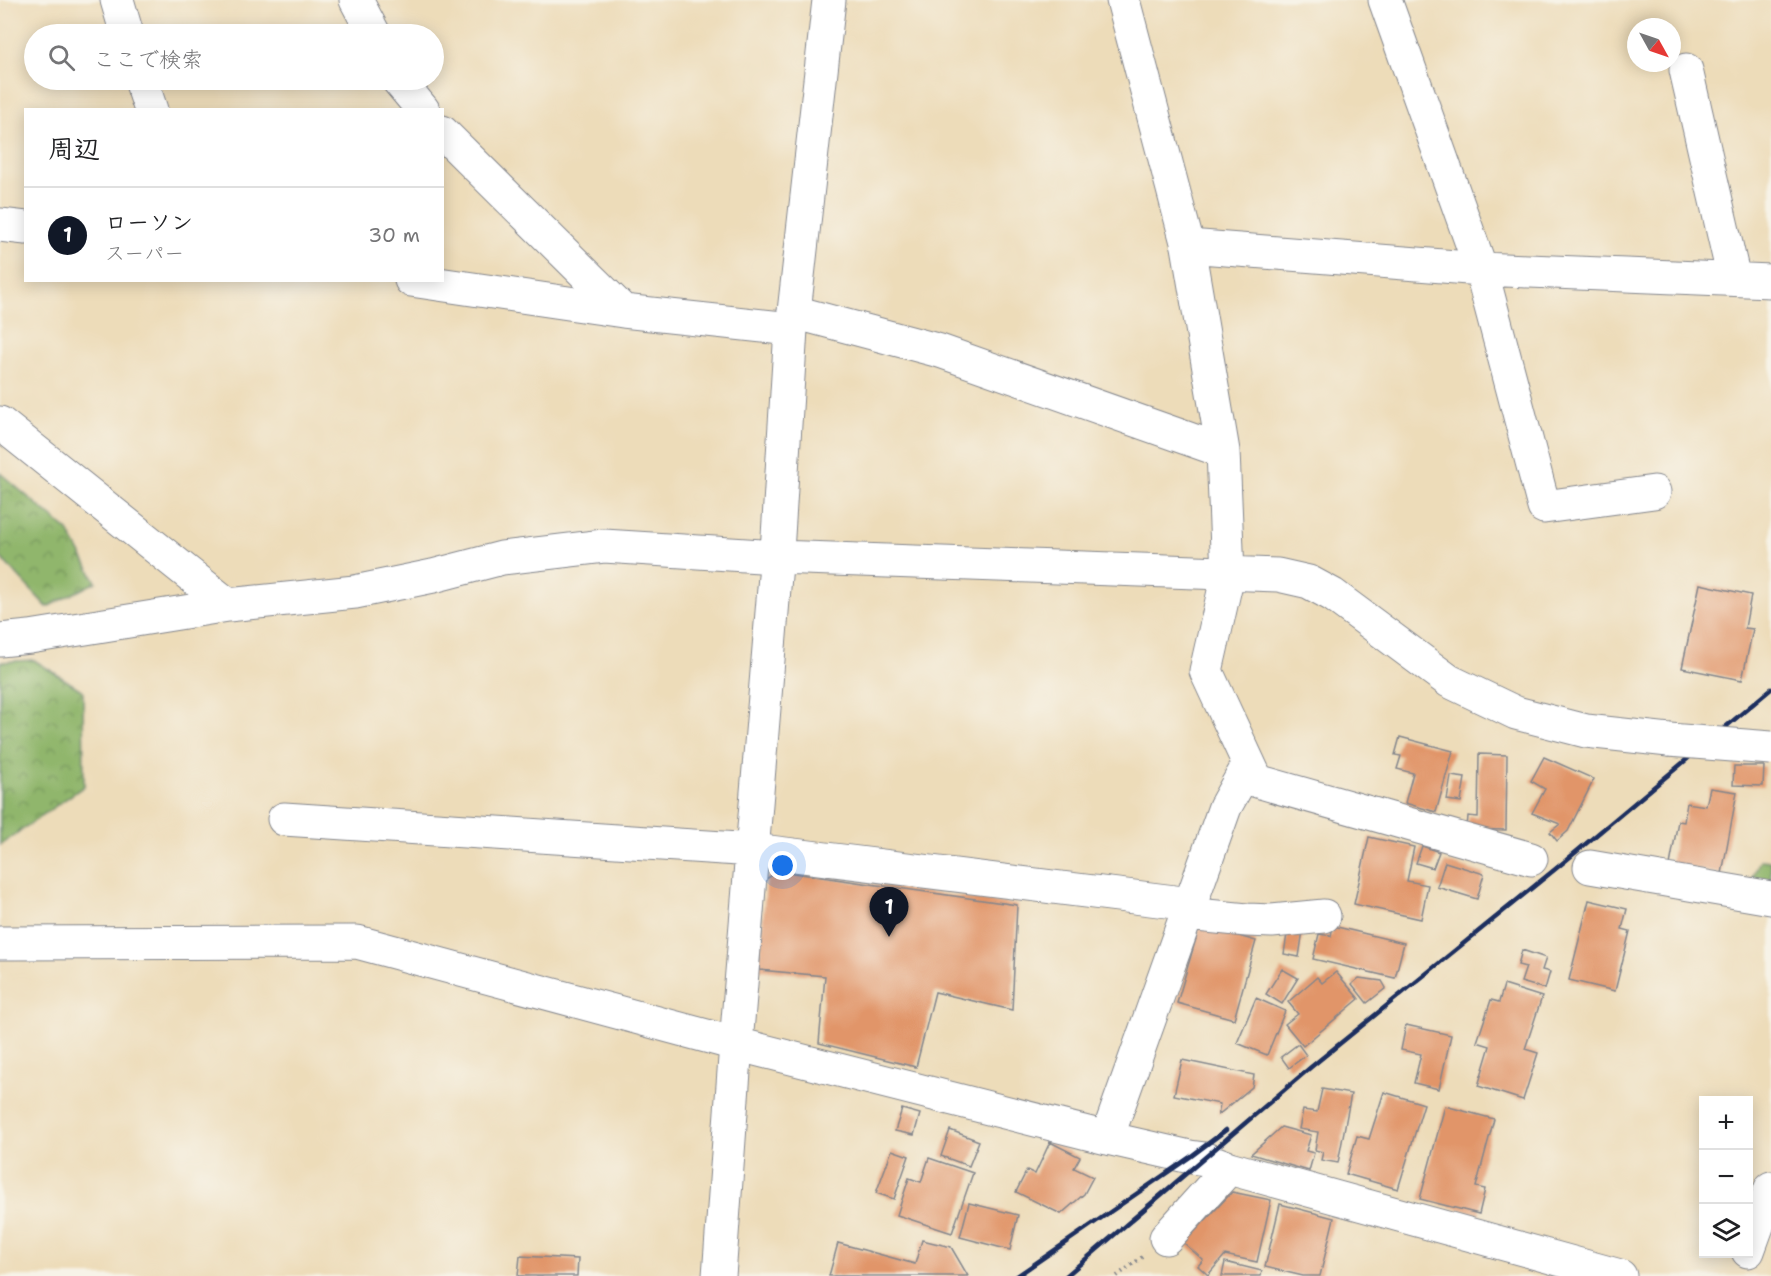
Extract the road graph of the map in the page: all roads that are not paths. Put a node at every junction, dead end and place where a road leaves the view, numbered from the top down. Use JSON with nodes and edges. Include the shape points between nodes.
{"nodes":[{"id":1,"x":117,"y":0,"type":"edge"},
{"id":2,"x":356,"y":0,"type":"edge"},
{"id":3,"x":829,"y":0,"type":"edge"},
{"id":4,"x":1123,"y":0,"type":"edge"},
{"id":5,"x":1385,"y":0,"type":"edge"},
{"id":6,"x":124,"y":24,"type":"edge"},
{"id":7,"x":369,"y":24,"type":"edge"},
{"id":8,"x":1686,"y":70,"type":"dead end"},
{"id":9,"x":144,"y":90,"type":"edge"},
{"id":10,"x":406,"y":90,"type":"edge"},
{"id":11,"x":150,"y":108,"type":"edge"},
{"id":12,"x":421,"y":108,"type":"edge"},
{"id":13,"x":444,"y":134,"type":"edge"},
{"id":14,"x":0,"y":225,"type":"edge"},
{"id":15,"x":24,"y":228,"type":"edge"},
{"id":16,"x":1188,"y":246,"type":"junction"},
{"id":17,"x":1481,"y":269,"type":"junction"},
{"id":18,"x":1734,"y":279,"type":"junction"},
{"id":19,"x":1771,"y":281,"type":"edge"},
{"id":20,"x":425,"y":282,"type":"edge"},
{"id":21,"x":623,"y":311,"type":"junction"},
{"id":22,"x":793,"y":320,"type":"junction"},
{"id":23,"x":0,"y":423,"type":"edge"},
{"id":24,"x":1223,"y":451,"type":"junction"},
{"id":25,"x":1654,"y":492,"type":"dead end"},
{"id":26,"x":777,"y":557,"type":"junction"},
{"id":27,"x":1228,"y":574,"type":"junction"},
{"id":28,"x":228,"y":605,"type":"junction"},
{"id":29,"x":0,"y":640,"type":"edge"},
{"id":30,"x":1771,"y":748,"type":"edge"},
{"id":31,"x":1250,"y":764,"type":"junction"},
{"id":32,"x":284,"y":819,"type":"dead end"},
{"id":33,"x":753,"y":850,"type":"junction"},
{"id":34,"x":1531,"y":859,"type":"dead end"},
{"id":35,"x":1590,"y":867,"type":"dead end"},
{"id":36,"x":1771,"y":898,"type":"edge"},
{"id":37,"x":1189,"y":909,"type":"junction"},
{"id":38,"x":1324,"y":916,"type":"dead end"},
{"id":39,"x":0,"y":943,"type":"edge"},
{"id":40,"x":736,"y":1044,"type":"junction"},
{"id":41,"x":1107,"y":1138,"type":"junction"},
{"id":42,"x":1229,"y":1168,"type":"junction"},
{"id":43,"x":1771,"y":1188,"type":"edge"},
{"id":44,"x":1166,"y":1238,"type":"dead end"},
{"id":45,"x":1753,"y":1238,"type":"edge"},
{"id":46,"x":1746,"y":1258,"type":"edge"},
{"id":47,"x":719,"y":1276,"type":"edge"},
{"id":48,"x":1620,"y":1276,"type":"edge"},
{"id":49,"x":1740,"y":1276,"type":"edge"}],
"edges":[{"from":1,"to":6,"type":"street"},
{"from":2,"to":7,"type":"street"},
{"from":3,"to":22,"type":"street"},
{"from":4,"to":16,"type":"street"},
{"from":5,"to":17,"type":"street"},
{"from":8,"to":18,"type":"street"},
{"from":9,"to":11,"type":"street"},
{"from":10,"to":12,"type":"street"},
{"from":13,"to":21,"type":"street"},
{"from":14,"to":15,"type":"street"},
{"from":16,"to":17,"type":"street"},
{"from":16,"to":24,"type":"street"},
{"from":17,"to":18,"type":"street"},
{"from":17,"to":25,"type":"street","via":[[1544,507]]},
{"from":18,"to":19,"type":"street"},
{"from":20,"to":21,"type":"street"},
{"from":21,"to":22,"type":"street"},
{"from":22,"to":24,"type":"street","via":[[940,351]]},
{"from":22,"to":26,"type":"street"},
{"from":23,"to":28,"type":"street"},
{"from":24,"to":27,"type":"street"},
{"from":26,"to":27,"type":"street"},
{"from":26,"to":28,"type":"street","via":[[604,546],[502,558],[356,592]]},
{"from":26,"to":33,"type":"street"},
{"from":27,"to":30,"type":"street","bridge":true,"via":[[1278,575],[1309,582],[1333,595],[1449,681],[1516,713],[1586,731]]},
{"from":27,"to":31,"type":"street","via":[[1206,671]]},
{"from":28,"to":29,"type":"street"},
{"from":31,"to":34,"type":"street","via":[[1257,781]]},
{"from":31,"to":37,"type":"street","via":[[1225,807]]},
{"from":32,"to":33,"type":"street"},
{"from":33,"to":37,"type":"street"},
{"from":33,"to":40,"type":"street"},
{"from":35,"to":36,"type":"street"},
{"from":37,"to":38,"type":"street","via":[[1247,920]]},
{"from":37,"to":41,"type":"street"},
{"from":39,"to":40,"type":"street","via":[[357,942]]},
{"from":40,"to":41,"type":"street"},
{"from":40,"to":47,"type":"street"},
{"from":41,"to":42,"type":"street","via":[[1205,1159]]},
{"from":42,"to":44,"type":"street"},
{"from":42,"to":48,"type":"street"},
{"from":43,"to":45,"type":"street"},
{"from":46,"to":49,"type":"street"}]}
